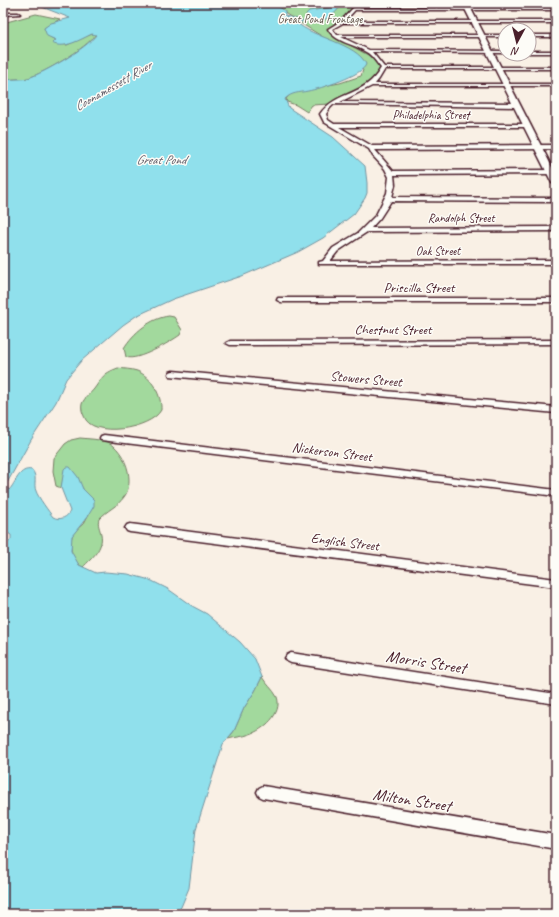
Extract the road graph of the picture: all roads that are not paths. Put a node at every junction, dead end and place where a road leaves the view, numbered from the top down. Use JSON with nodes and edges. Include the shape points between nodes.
{"nodes":[{"id":1,"x":365,"y":3,"type":"edge"},
{"id":2,"x":467,"y":6,"type":"edge"},
{"id":3,"x":354,"y":9,"type":"junction"},
{"id":4,"x":556,"y":9,"type":"edge"},
{"id":5,"x":3,"y":14,"type":"edge"},
{"id":6,"x":18,"y":14,"type":"dead end"},
{"id":7,"x":342,"y":22,"type":"junction"},
{"id":8,"x":556,"y":22,"type":"edge"},
{"id":9,"x":475,"y":23,"type":"junction"},
{"id":10,"x":337,"y":36,"type":"junction"},
{"id":11,"x":497,"y":36,"type":"edge"},
{"id":12,"x":537,"y":36,"type":"edge"},
{"id":13,"x":556,"y":36,"type":"edge"},
{"id":14,"x":482,"y":37,"type":"junction"},
{"id":15,"x":368,"y":51,"type":"junction"},
{"id":16,"x":490,"y":52,"type":"junction"},
{"id":17,"x":497,"y":52,"type":"edge"},
{"id":18,"x":537,"y":52,"type":"edge"},
{"id":19,"x":556,"y":52,"type":"edge"},
{"id":20,"x":383,"y":68,"type":"junction"},
{"id":21,"x":498,"y":68,"type":"junction"},
{"id":22,"x":556,"y":68,"type":"edge"},
{"id":23,"x":371,"y":85,"type":"junction"},
{"id":24,"x":507,"y":85,"type":"junction"},
{"id":25,"x":556,"y":85,"type":"edge"},
{"id":26,"x":335,"y":103,"type":"junction"},
{"id":27,"x":516,"y":104,"type":"junction"},
{"id":28,"x":335,"y":125,"type":"junction"},
{"id":29,"x":527,"y":125,"type":"junction"},
{"id":30,"x":538,"y":147,"type":"junction"},
{"id":31,"x":556,"y":147,"type":"edge"},
{"id":32,"x":371,"y":148,"type":"junction"},
{"id":33,"x":553,"y":172,"type":"edge"},
{"id":34,"x":390,"y":173,"type":"junction"},
{"id":35,"x":556,"y":183,"type":"edge"},
{"id":36,"x":389,"y":199,"type":"junction"},
{"id":37,"x":556,"y":200,"type":"edge"},
{"id":38,"x":556,"y":229,"type":"edge"},
{"id":39,"x":366,"y":230,"type":"junction"},
{"id":40,"x":556,"y":262,"type":"edge"},
{"id":41,"x":281,"y":300,"type":"dead end"},
{"id":42,"x":556,"y":300,"type":"edge"},
{"id":43,"x":556,"y":342,"type":"edge"},
{"id":44,"x":230,"y":343,"type":"dead end"},
{"id":45,"x":173,"y":374,"type":"dead end"},
{"id":46,"x":556,"y":410,"type":"edge"},
{"id":47,"x":104,"y":438,"type":"dead end"},
{"id":48,"x":556,"y":493,"type":"edge"},
{"id":49,"x":130,"y":528,"type":"dead end"},
{"id":50,"x":556,"y":583,"type":"edge"},
{"id":51,"x":291,"y":658,"type":"dead end"},
{"id":52,"x":556,"y":699,"type":"edge"},
{"id":53,"x":263,"y":792,"type":"dead end"},
{"id":54,"x":556,"y":842,"type":"edge"}],
"edges":[{"from":1,"to":3,"type":"street"},
{"from":2,"to":3,"type":"street"},
{"from":2,"to":4,"type":"street"},
{"from":2,"to":9,"type":"main road"},
{"from":3,"to":7,"type":"street"},
{"from":5,"to":6,"type":"street"},
{"from":7,"to":9,"type":"street"},
{"from":7,"to":10,"type":"street","via":[[330,29]]},
{"from":8,"to":9,"type":"street"},
{"from":9,"to":14,"type":"main road"},
{"from":10,"to":14,"type":"street"},
{"from":10,"to":15,"type":"street"},
{"from":11,"to":14,"type":"street"},
{"from":12,"to":13,"type":"street"},
{"from":14,"to":16,"type":"main road"},
{"from":15,"to":16,"type":"street"},
{"from":15,"to":20,"type":"street"},
{"from":16,"to":17,"type":"street"},
{"from":16,"to":21,"type":"main road"},
{"from":18,"to":19,"type":"street"},
{"from":20,"to":21,"type":"street"},
{"from":20,"to":23,"type":"street"},
{"from":21,"to":22,"type":"street"},
{"from":21,"to":24,"type":"main road"},
{"from":23,"to":24,"type":"street"},
{"from":23,"to":26,"type":"street"},
{"from":24,"to":25,"type":"street"},
{"from":24,"to":27,"type":"main road"},
{"from":26,"to":27,"type":"street"},
{"from":26,"to":28,"type":"street","via":[[325,109],[323,114],[326,120]]},
{"from":27,"to":29,"type":"main road"},
{"from":28,"to":29,"type":"street","name":"Philadelphia Street"},
{"from":28,"to":32,"type":"street"},
{"from":29,"to":30,"type":"main road"},
{"from":30,"to":31,"type":"street"},
{"from":30,"to":32,"type":"street"},
{"from":30,"to":33,"type":"main road"},
{"from":32,"to":34,"type":"street"},
{"from":33,"to":34,"type":"street"},
{"from":33,"to":35,"type":"main road"},
{"from":34,"to":36,"type":"street","via":[[392,183]]},
{"from":36,"to":37,"type":"street"},
{"from":36,"to":39,"type":"street"},
{"from":38,"to":39,"type":"street","name":"Randolph Street"},
{"from":39,"to":40,"type":"street","name":"Oak Street","via":[[331,254],[324,263]]},
{"from":41,"to":42,"type":"street","name":"Priscilla Street"},
{"from":43,"to":44,"type":"street","name":"Chestnut Street"},
{"from":45,"to":46,"type":"street","name":"Stowers Street"},
{"from":47,"to":48,"type":"street","name":"Nickerson Street"},
{"from":49,"to":50,"type":"street","name":"English Street"},
{"from":51,"to":52,"type":"street","name":"Morris Street"},
{"from":53,"to":54,"type":"street","name":"Milton Street"}]}
